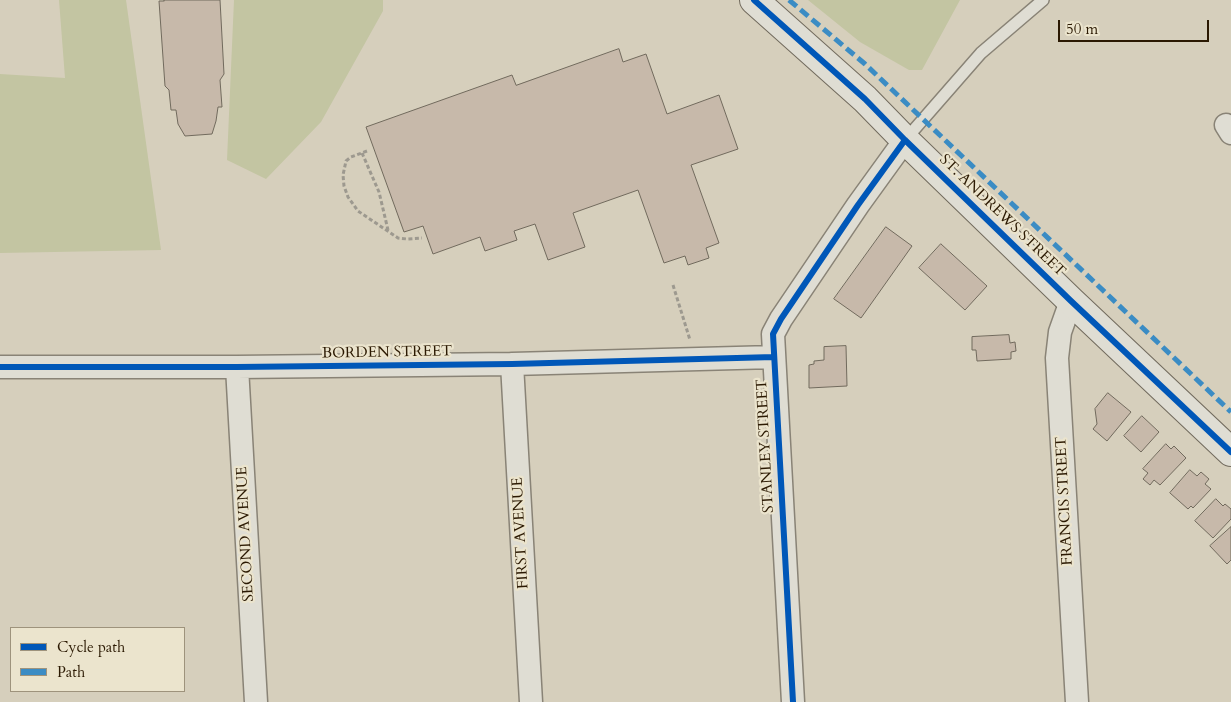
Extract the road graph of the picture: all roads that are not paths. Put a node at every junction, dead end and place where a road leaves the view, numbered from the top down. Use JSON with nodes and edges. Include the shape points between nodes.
{"nodes":[{"id":1,"x":754,"y":0,"type":"edge"},
{"id":2,"x":1043,"y":0,"type":"edge"},
{"id":3,"x":905,"y":140,"type":"junction"},
{"id":4,"x":1071,"y":301,"type":"junction"},
{"id":5,"x":774,"y":357,"type":"junction"},
{"id":6,"x":512,"y":364,"type":"junction"},
{"id":7,"x":0,"y":367,"type":"edge"},
{"id":8,"x":237,"y":367,"type":"junction"},
{"id":9,"x":1231,"y":452,"type":"edge"},
{"id":10,"x":256,"y":702,"type":"edge"},
{"id":11,"x":530,"y":702,"type":"edge"},
{"id":12,"x":793,"y":702,"type":"edge"},
{"id":13,"x":1077,"y":702,"type":"edge"}],
"edges":[{"from":1,"to":3,"type":"main road","name":"ST. ANDREWS STREET","via":[[865,98]]},
{"from":2,"to":3,"type":"lane","via":[[981,53]]},
{"from":3,"to":4,"type":"main road","name":"ST. ANDREWS STREET"},
{"from":3,"to":5,"type":"street","name":"STANLEY STREET","via":[[781,320],[773,334]]},
{"from":4,"to":9,"type":"main road","name":"ST. ANDREWS STREET"},
{"from":4,"to":13,"type":"street","name":"FRANCIS STREET","via":[[1060,332],[1057,358]]},
{"from":5,"to":6,"type":"street","name":"BORDEN STREET"},
{"from":5,"to":12,"type":"street","name":"STANLEY STREET"},
{"from":6,"to":8,"type":"street","name":"BORDEN STREET"},
{"from":6,"to":11,"type":"street","name":"FIRST AVENUE"},
{"from":7,"to":8,"type":"street","name":"BORDEN STREET"},
{"from":8,"to":10,"type":"street","name":"SECOND AVENUE"}]}
